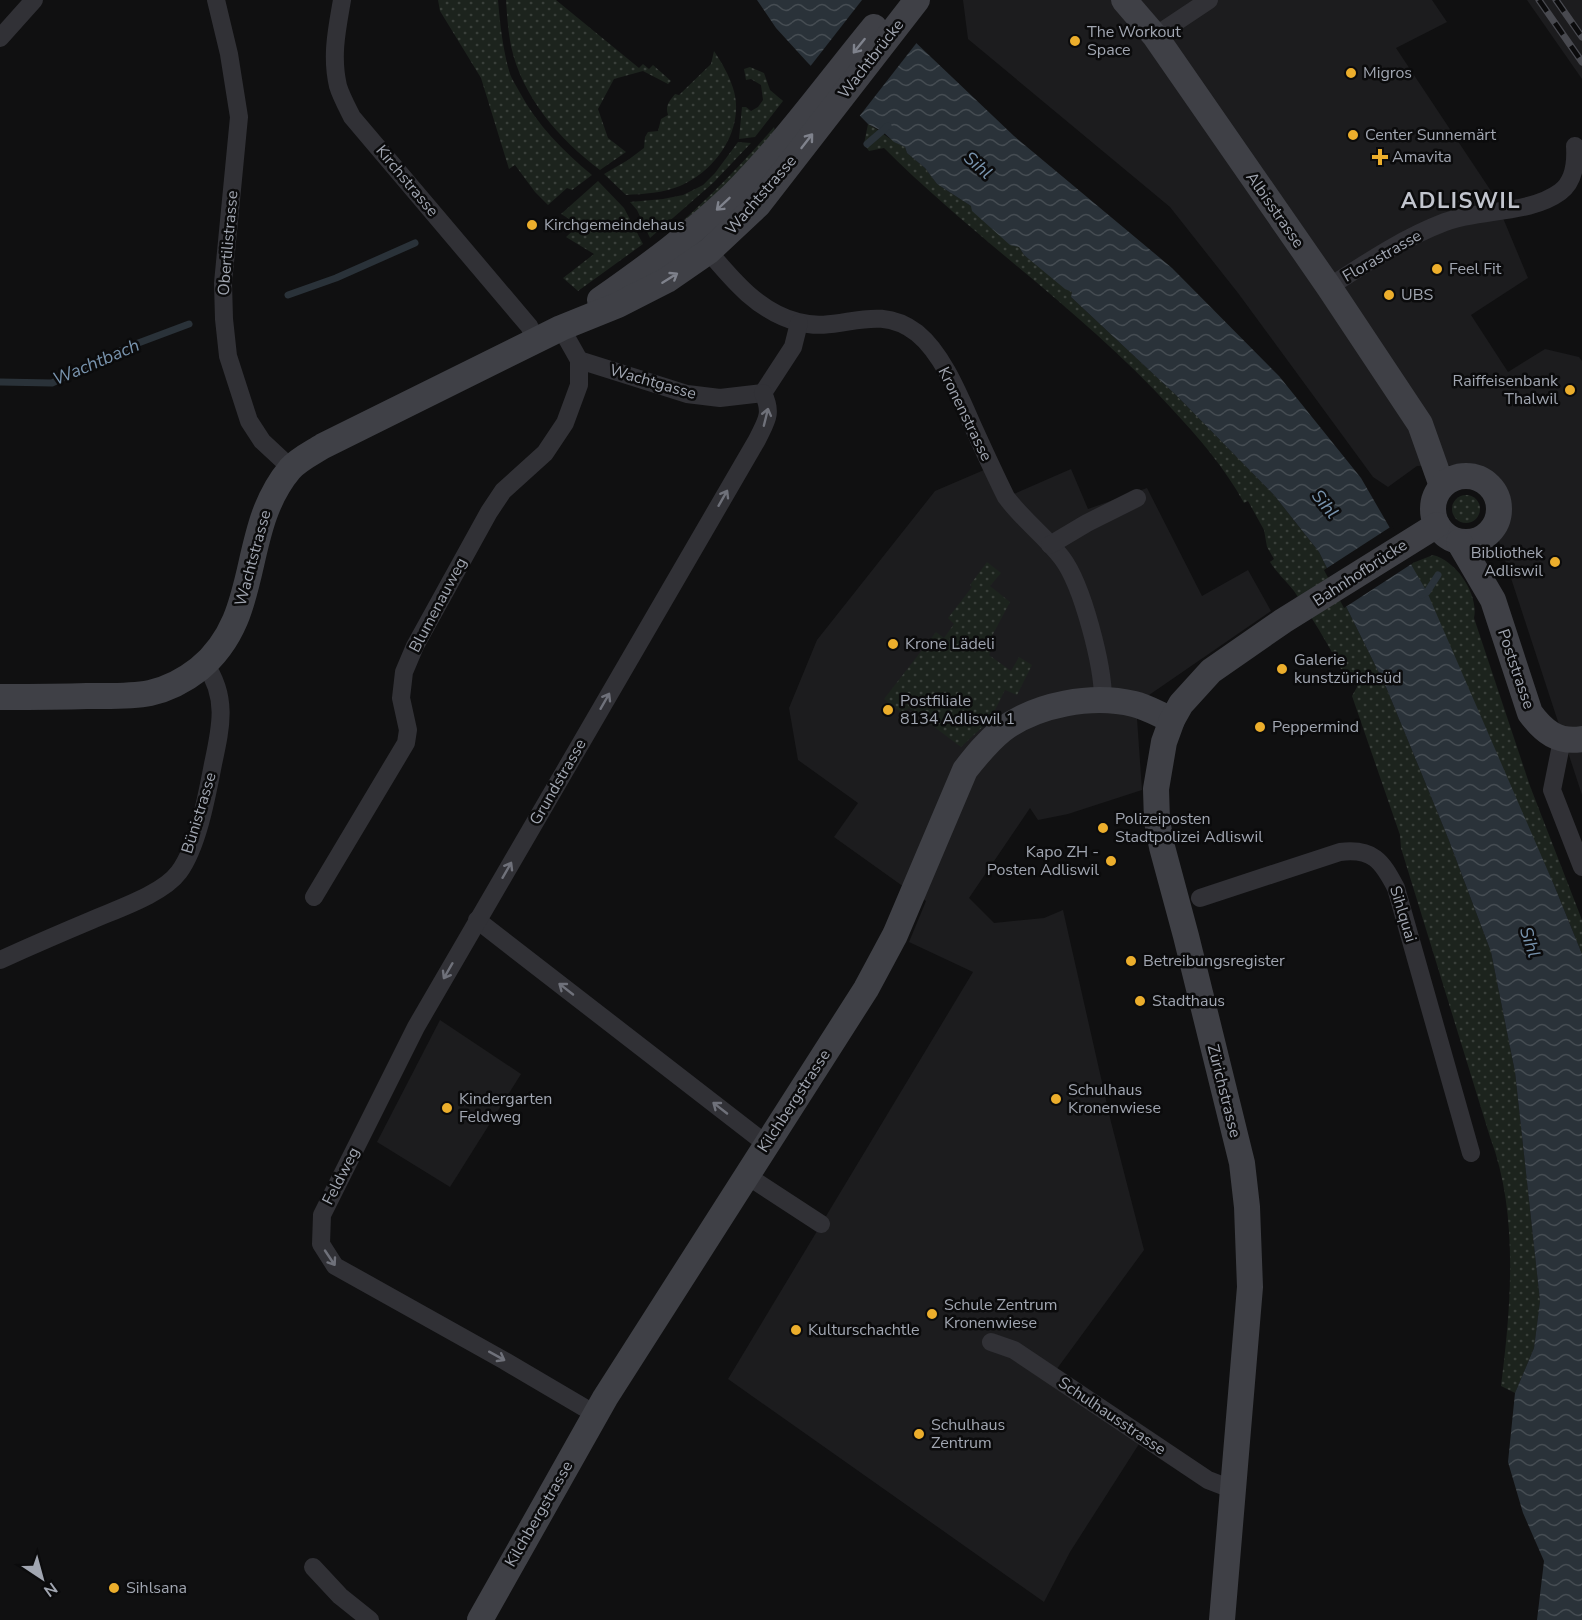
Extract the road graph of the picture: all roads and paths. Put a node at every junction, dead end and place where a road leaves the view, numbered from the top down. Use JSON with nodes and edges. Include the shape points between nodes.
{"nodes":[{"id":1,"x":34,"y":0,"type":"edge"},
{"id":2,"x":216,"y":0,"type":"edge"},
{"id":3,"x":342,"y":0,"type":"edge"},
{"id":4,"x":896,"y":0,"type":"edge"},
{"id":5,"x":917,"y":0,"type":"edge"},
{"id":6,"x":1124,"y":0,"type":"edge"},
{"id":7,"x":1209,"y":0,"type":"edge"},
{"id":8,"x":1155,"y":36,"type":"junction"},
{"id":9,"x":0,"y":38,"type":"edge"},
{"id":10,"x":819,"y":110,"type":"junction"},
{"id":11,"x":1575,"y":146,"type":"dead end"},
{"id":12,"x":692,"y":231,"type":"junction"},
{"id":13,"x":709,"y":251,"type":"junction"},
{"id":14,"x":1329,"y":287,"type":"junction"},
{"id":15,"x":799,"y":323,"type":"junction"},
{"id":16,"x":561,"y":327,"type":"junction"},
{"id":17,"x":536,"y":340,"type":"junction"},
{"id":18,"x":579,"y":360,"type":"junction"},
{"id":19,"x":764,"y":393,"type":"junction"},
{"id":20,"x":291,"y":468,"type":"junction"},
{"id":21,"x":1453,"y":481,"type":"junction"},
{"id":22,"x":1137,"y":498,"type":"dead end"},
{"id":23,"x":1428,"y":530,"type":"junction"},
{"id":24,"x":1489,"y":533,"type":"junction"},
{"id":25,"x":1459,"y":542,"type":"junction"},
{"id":26,"x":1050,"y":545,"type":"junction"},
{"id":27,"x":1493,"y":600,"type":"junction"},
{"id":28,"x":1283,"y":621,"type":"joint"},
{"id":29,"x":205,"y":664,"type":"junction"},
{"id":30,"x":0,"y":697,"type":"edge"},
{"id":31,"x":1103,"y":699,"type":"junction"},
{"id":32,"x":1172,"y":720,"type":"junction"},
{"id":33,"x":1572,"y":740,"type":"edge"},
{"id":34,"x":1582,"y":867,"type":"edge"},
{"id":35,"x":314,"y":897,"type":"dead end"},
{"id":36,"x":1200,"y":898,"type":"dead end"},
{"id":37,"x":477,"y":920,"type":"junction"},
{"id":38,"x":0,"y":960,"type":"edge"},
{"id":39,"x":766,"y":1144,"type":"junction"},
{"id":40,"x":1471,"y":1153,"type":"dead end"},
{"id":41,"x":746,"y":1175,"type":"junction"},
{"id":42,"x":821,"y":1224,"type":"dead end"},
{"id":43,"x":991,"y":1342,"type":"dead end"},
{"id":44,"x":595,"y":1414,"type":"junction"},
{"id":45,"x":1234,"y":1490,"type":"junction"},
{"id":46,"x":313,"y":1567,"type":"dead end"},
{"id":47,"x":370,"y":1620,"type":"edge"},
{"id":48,"x":480,"y":1620,"type":"edge"},
{"id":49,"x":1222,"y":1620,"type":"edge"}],
"edges":[{"from":1,"to":9,"type":"street"},
{"from":2,"to":20,"type":"street","name":"Obertilistrasse","via":[[239,117],[223,283],[228,356],[254,431]]},
{"from":3,"to":17,"type":"street","name":"Kirchstrasse","via":[[333,61],[338,88],[352,117],[529,326]]},
{"from":4,"to":10,"type":"main road","name":"Wachtbrücke","one_way":true},
{"from":5,"to":10,"type":"main road","name":"Wachtbrücke"},
{"from":6,"to":8,"type":"main road","name":"Albisstrasse"},
{"from":7,"to":8,"type":"street"},
{"from":8,"to":14,"type":"main road","name":"Albisstrasse"},
{"from":10,"to":12,"type":"main road","name":"Wachtstrasse","one_way":true,"via":[[791,131],[752,175]]},
{"from":13,"to":10,"type":"main road","name":"Wachtstrasse","one_way":true,"via":[[758,205]]},
{"from":11,"to":14,"type":"street","name":"Florastrasse","via":[[1569,184],[1555,195],[1538,203],[1447,222],[1372,259]]},
{"from":12,"to":13,"type":"street","name":"Kronenstrasse"},
{"from":12,"to":16,"type":"main road","name":"Wachtstrasse"},
{"from":13,"to":15,"type":"street","name":"Kronenstrasse","via":[[754,300],[774,314]]},
{"from":16,"to":13,"type":"main road","name":"Wachtstrasse","one_way":true,"via":[[668,280]]},
{"from":14,"to":21,"type":"main road","name":"Albisstrasse","via":[[1420,424],[1442,445]]},
{"from":15,"to":19,"type":"street","via":[[794,347]]},
{"from":15,"to":26,"type":"street","name":"Kronenstrasse","via":[[824,325],[878,317],[900,322],[919,335],[943,365],[1006,497]]},
{"from":16,"to":17,"type":"main road","name":"Wachtstrasse"},
{"from":16,"to":18,"type":"street"},
{"from":17,"to":20,"type":"main road","name":"Wachtstrasse","via":[[323,446]]},
{"from":18,"to":19,"type":"street","name":"Wachtgasse","via":[[687,394],[720,398]]},
{"from":18,"to":35,"type":"street","name":"Blumenauweg","via":[[579,385],[565,423],[545,453],[503,491],[415,646],[404,672],[401,698],[408,730],[406,743]]},
{"from":37,"to":19,"type":"street","name":"Grundstrasse","one_way":true,"via":[[757,440],[769,414]]},
{"from":20,"to":29,"type":"main road","name":"Wachtstrasse","via":[[261,519],[240,610],[226,639]]},
{"from":21,"to":23,"type":"main road","via":[[1435,496]]},
{"from":21,"to":24,"type":"main road","via":[[1482,480],[1492,489],[1499,503],[1498,519]]},
{"from":22,"to":26,"type":"street"},
{"from":23,"to":25,"type":"main road"},
{"from":23,"to":28,"type":"main road","name":"Bahnhofbrücke"},
{"from":24,"to":25,"type":"main road","via":[[1475,541]]},
{"from":24,"to":27,"type":"main road","name":"Poststrasse"},
{"from":25,"to":27,"type":"main road","name":"Poststrasse"},
{"from":26,"to":31,"type":"street","name":"Kronenstrasse","via":[[1074,576],[1085,606]]},
{"from":27,"to":33,"type":"main road","name":"Poststrasse","via":[[1530,713],[1550,735]]},
{"from":28,"to":32,"type":"main road","name":"Zürichstrasse","via":[[1211,671]]},
{"from":29,"to":30,"type":"main road","name":"Wachtstrasse","via":[[169,687],[142,694]]},
{"from":29,"to":38,"type":"street","name":"Bünistrasse","via":[[218,689],[222,720],[206,802],[179,873],[151,895]]},
{"from":31,"to":32,"type":"main road","name":"Kilchbergstrasse","via":[[1136,704]]},
{"from":31,"to":39,"type":"main road","name":"Kilchbergstrasse","via":[[1046,709],[1023,718],[981,749],[965,770],[880,964]]},
{"from":32,"to":45,"type":"main road","name":"Zürichstrasse","via":[[1156,789],[1157,821],[1242,1162],[1247,1207],[1250,1287]]},
{"from":33,"to":34,"type":"street","via":[[1552,790]]},
{"from":36,"to":40,"type":"street","name":"Sihlquai","via":[[1340,852],[1361,852],[1376,858],[1396,888]]},
{"from":39,"to":37,"type":"street","one_way":true},
{"from":37,"to":44,"type":"street","name":"Feldweg","one_way":true,"via":[[416,1027],[322,1215],[321,1244],[335,1266]]},
{"from":39,"to":41,"type":"main road","name":"Kilchbergstrasse"},
{"from":41,"to":42,"type":"street"},
{"from":41,"to":44,"type":"main road","name":"Kilchbergstrasse"},
{"from":43,"to":45,"type":"street","name":"Schulhausstrasse","via":[[1014,1350],[1208,1480]]},
{"from":44,"to":48,"type":"main road","name":"Kilchbergstrasse"},
{"from":45,"to":49,"type":"main road","name":"Zürichstrasse"},
{"from":46,"to":47,"type":"street"}]}
